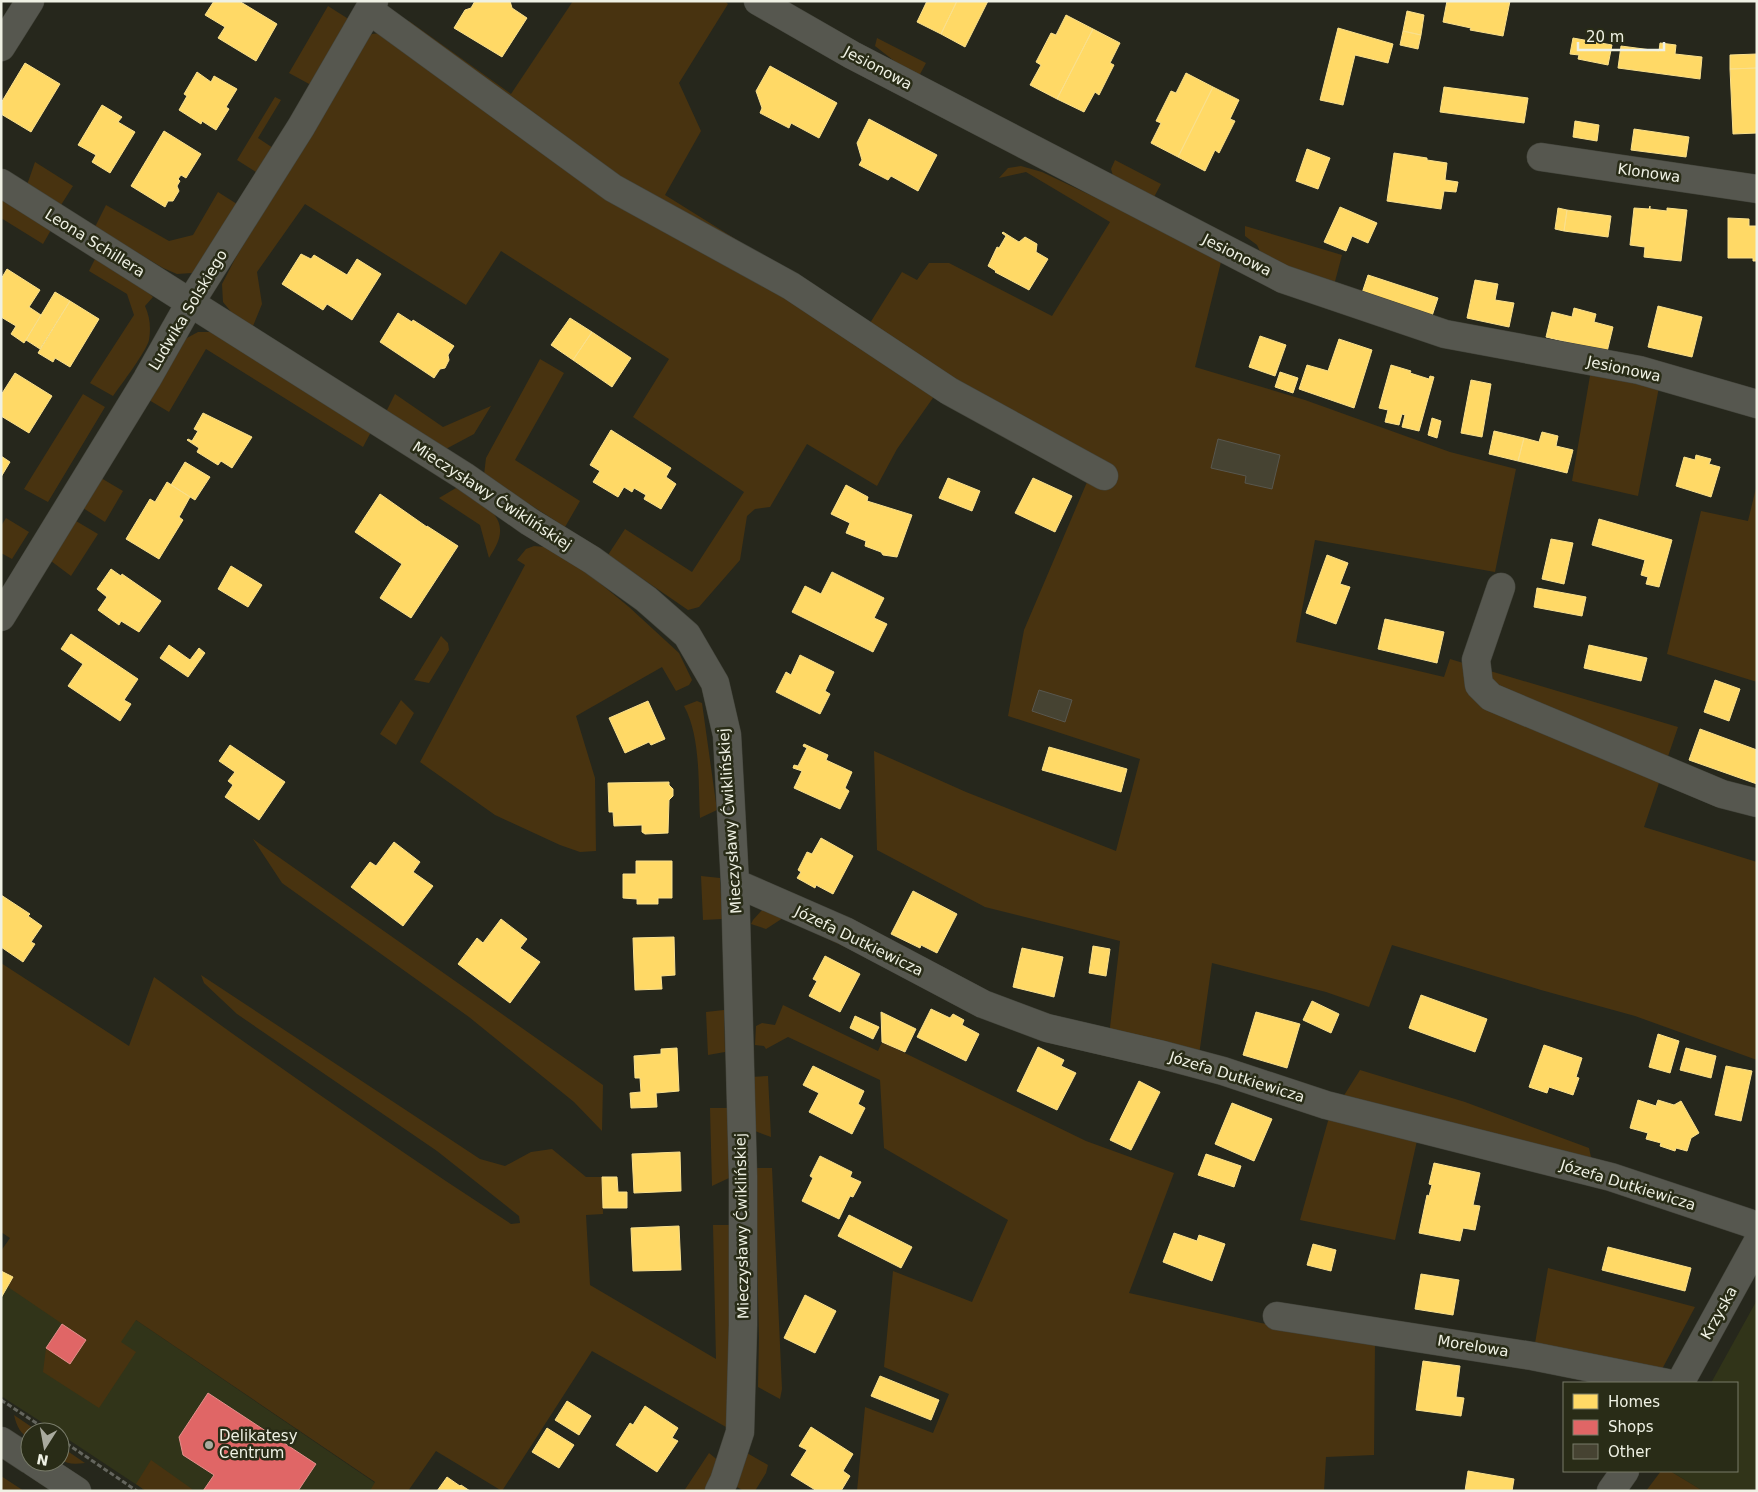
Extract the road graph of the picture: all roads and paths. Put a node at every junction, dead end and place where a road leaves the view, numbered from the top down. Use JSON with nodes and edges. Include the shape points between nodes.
{"nodes":[{"id":1,"x":30,"y":1,"type":"edge"},
{"id":2,"x":758,"y":1,"type":"edge"},
{"id":3,"x":371,"y":5,"type":"edge"},
{"id":4,"x":1,"y":47,"type":"edge"},
{"id":5,"x":1541,"y":157,"type":"dead end"},
{"id":6,"x":1,"y":183,"type":"edge"},
{"id":7,"x":1757,"y":189,"type":"edge"},
{"id":8,"x":190,"y":303,"type":"junction"},
{"id":9,"x":1757,"y":404,"type":"edge"},
{"id":10,"x":1104,"y":476,"type":"dead end"},
{"id":11,"x":1501,"y":587,"type":"dead end"},
{"id":12,"x":1,"y":617,"type":"edge"},
{"id":13,"x":1757,"y":803,"type":"edge"},
{"id":14,"x":735,"y":883,"type":"junction"},
{"id":15,"x":1757,"y":1228,"type":"edge"},
{"id":16,"x":1757,"y":1243,"type":"edge"},
{"id":17,"x":1277,"y":1316,"type":"dead end"},
{"id":18,"x":1662,"y":1382,"type":"edge"},
{"id":19,"x":1681,"y":1382,"type":"edge"},
{"id":20,"x":1,"y":1400,"type":"edge"},
{"id":21,"x":35,"y":1422,"type":"edge"},
{"id":22,"x":1,"y":1442,"type":"edge"},
{"id":23,"x":70,"y":1446,"type":"edge"},
{"id":24,"x":20,"y":1454,"type":"edge"},
{"id":25,"x":48,"y":1472,"type":"edge"},
{"id":26,"x":1624,"y":1472,"type":"edge"},
{"id":27,"x":77,"y":1491,"type":"edge"},
{"id":28,"x":137,"y":1491,"type":"edge"},
{"id":29,"x":719,"y":1491,"type":"edge"},
{"id":30,"x":1611,"y":1491,"type":"edge"}],
"edges":[{"from":1,"to":4,"type":"street"},
{"from":2,"to":9,"type":"street","name":"Jesionowa","via":[[861,60],[1283,279],[1445,334],[1639,370]]},
{"from":3,"to":8,"type":"street","name":"Ludwika Solskiego","via":[[287,150]]},
{"from":3,"to":10,"type":"street","via":[[613,188],[791,286],[949,391]]},
{"from":5,"to":7,"type":"street","name":"Klonowa"},
{"from":6,"to":8,"type":"street","name":"Leona Schillera"},
{"from":8,"to":12,"type":"street","name":"Ludwika Solskiego"},
{"from":8,"to":14,"type":"street","name":"Mieczysławy Ćwiklińskiej","via":[[592,560],[646,599],[687,635],[715,683],[727,735]]},
{"from":11,"to":13,"type":"street","via":[[1476,660],[1479,685],[1490,697],[1722,794]]},
{"from":14,"to":15,"type":"street","name":"Józefa Dutkiewicza","via":[[845,931],[983,1004],[1047,1028],[1163,1055],[1326,1105],[1611,1177]]},
{"from":14,"to":29,"type":"street","name":"Mieczysławy Ćwiklińskiej","via":[[743,1325],[740,1432]]},
{"from":16,"to":19,"type":"street","name":"Krzyska"},
{"from":17,"to":18,"type":"street","name":"Morelowa","via":[[1532,1356]]},
{"from":20,"to":21,"type":"path"},
{"from":22,"to":24,"type":"street"},
{"from":23,"to":28,"type":"path"},
{"from":25,"to":27,"type":"street"},
{"from":26,"to":30,"type":"street"}]}
